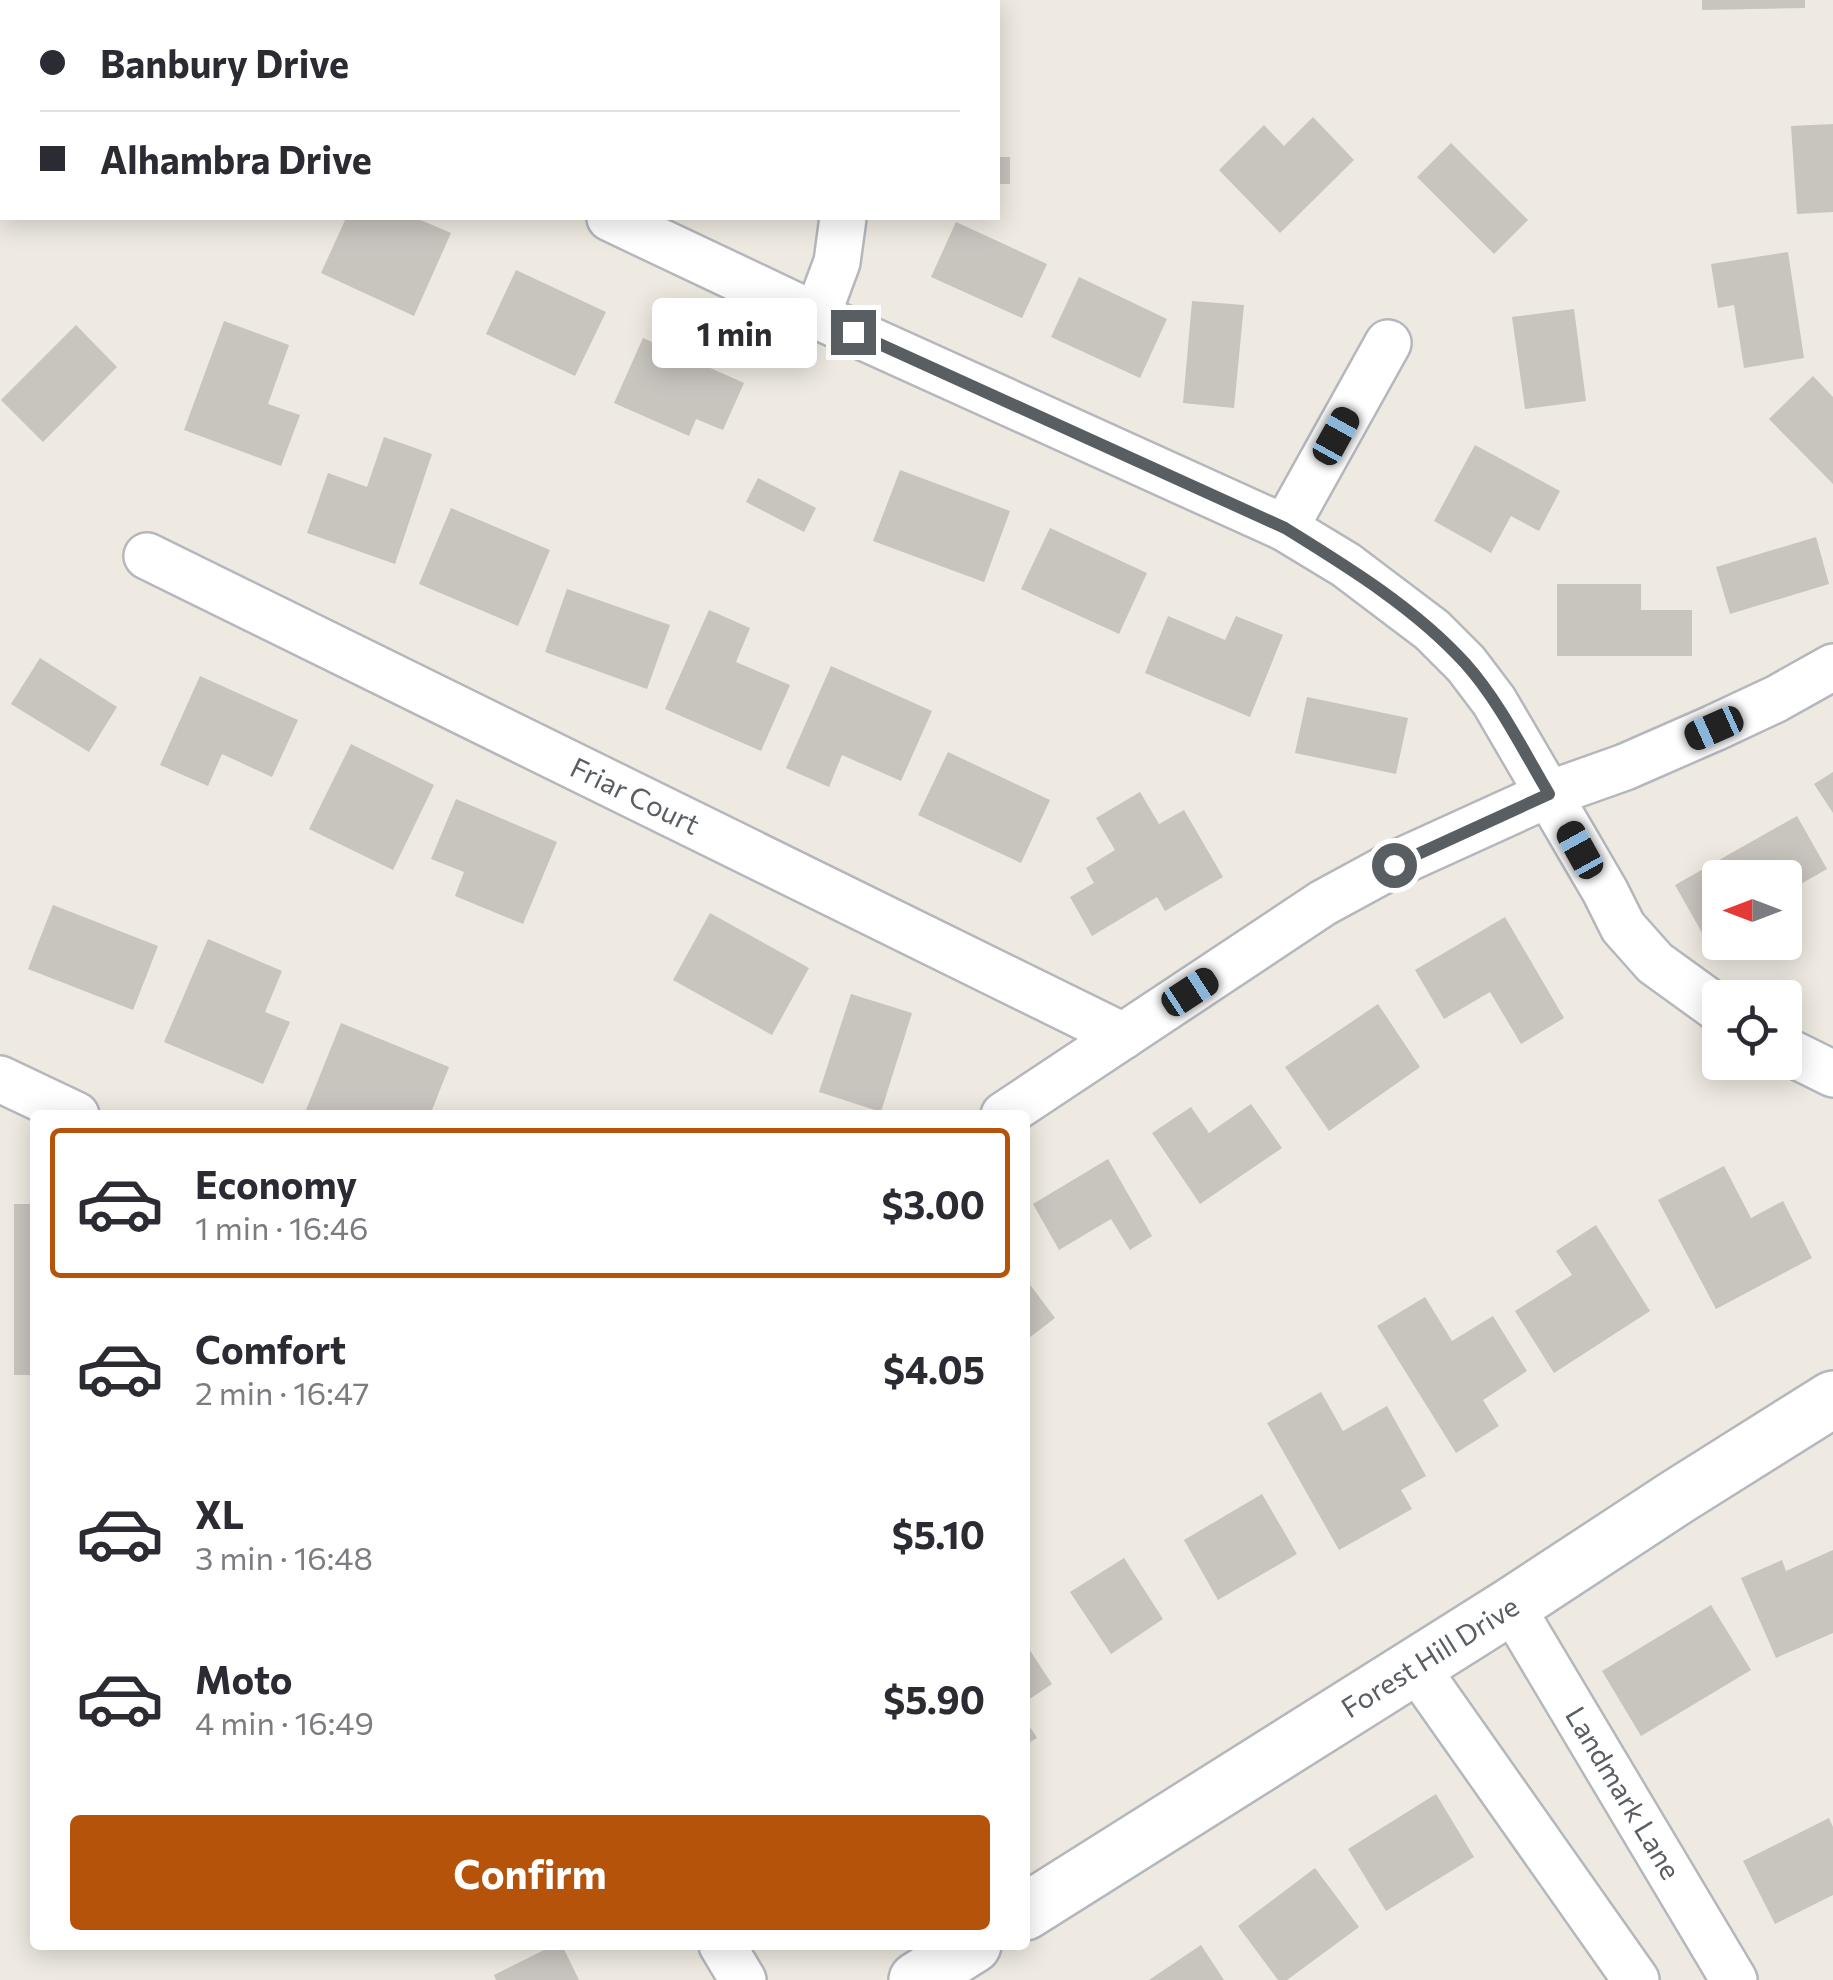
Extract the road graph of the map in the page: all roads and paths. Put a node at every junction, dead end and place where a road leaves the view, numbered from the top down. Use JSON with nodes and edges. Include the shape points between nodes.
{"nodes":[{"id":1,"x":614,"y":220,"type":"edge"},
{"id":2,"x":843,"y":220,"type":"edge"},
{"id":3,"x":817,"y":316,"type":"junction"},
{"id":4,"x":1388,"y":343,"type":"dead end"},
{"id":5,"x":1285,"y":528,"type":"junction"},
{"id":6,"x":147,"y":556,"type":"dead end"},
{"id":7,"x":1833,"y":667,"type":"edge"},
{"id":8,"x":1549,"y":794,"type":"junction"},
{"id":9,"x":1702,"y":997,"type":"edge"},
{"id":10,"x":1123,"y":1036,"type":"junction"},
{"id":11,"x":1802,"y":1058,"type":"edge"},
{"id":12,"x":1833,"y":1074,"type":"edge"},
{"id":13,"x":0,"y":1079,"type":"edge"},
{"id":14,"x":65,"y":1110,"type":"edge"},
{"id":15,"x":1012,"y":1110,"type":"edge"},
{"id":16,"x":1833,"y":1399,"type":"edge"},
{"id":17,"x":1511,"y":1606,"type":"junction"},
{"id":18,"x":1415,"y":1666,"type":"junction"},
{"id":19,"x":1030,"y":1909,"type":"edge"},
{"id":20,"x":725,"y":1950,"type":"edge"},
{"id":21,"x":964,"y":1950,"type":"edge"},
{"id":22,"x":743,"y":1980,"type":"edge"},
{"id":23,"x":917,"y":1980,"type":"edge"},
{"id":24,"x":1636,"y":1980,"type":"edge"},
{"id":25,"x":1734,"y":1980,"type":"edge"}],
"edges":[{"from":1,"to":3,"type":"street"},
{"from":2,"to":3,"type":"street","via":[[838,262]]},
{"from":3,"to":5,"type":"street"},
{"from":4,"to":5,"type":"street"},
{"from":5,"to":8,"type":"street","via":[[1346,565],[1466,664]]},
{"from":6,"to":10,"type":"street","name":"Friar Court"},
{"from":7,"to":8,"type":"street","via":[[1714,728]]},
{"from":8,"to":9,"type":"street","via":[[1623,927],[1655,963]]},
{"from":8,"to":10,"type":"street","via":[[1323,903]]},
{"from":10,"to":15,"type":"street"},
{"from":11,"to":12,"type":"street"},
{"from":13,"to":14,"type":"street"},
{"from":16,"to":17,"type":"street","name":"Forest Hill Drive"},
{"from":17,"to":18,"type":"street","name":"Forest Hill Drive"},
{"from":17,"to":25,"type":"street","name":"Landmark Lane"},
{"from":18,"to":19,"type":"street","name":"Forest Hill Drive"},
{"from":18,"to":24,"type":"street"},
{"from":20,"to":22,"type":"street"},
{"from":21,"to":23,"type":"street"}]}
